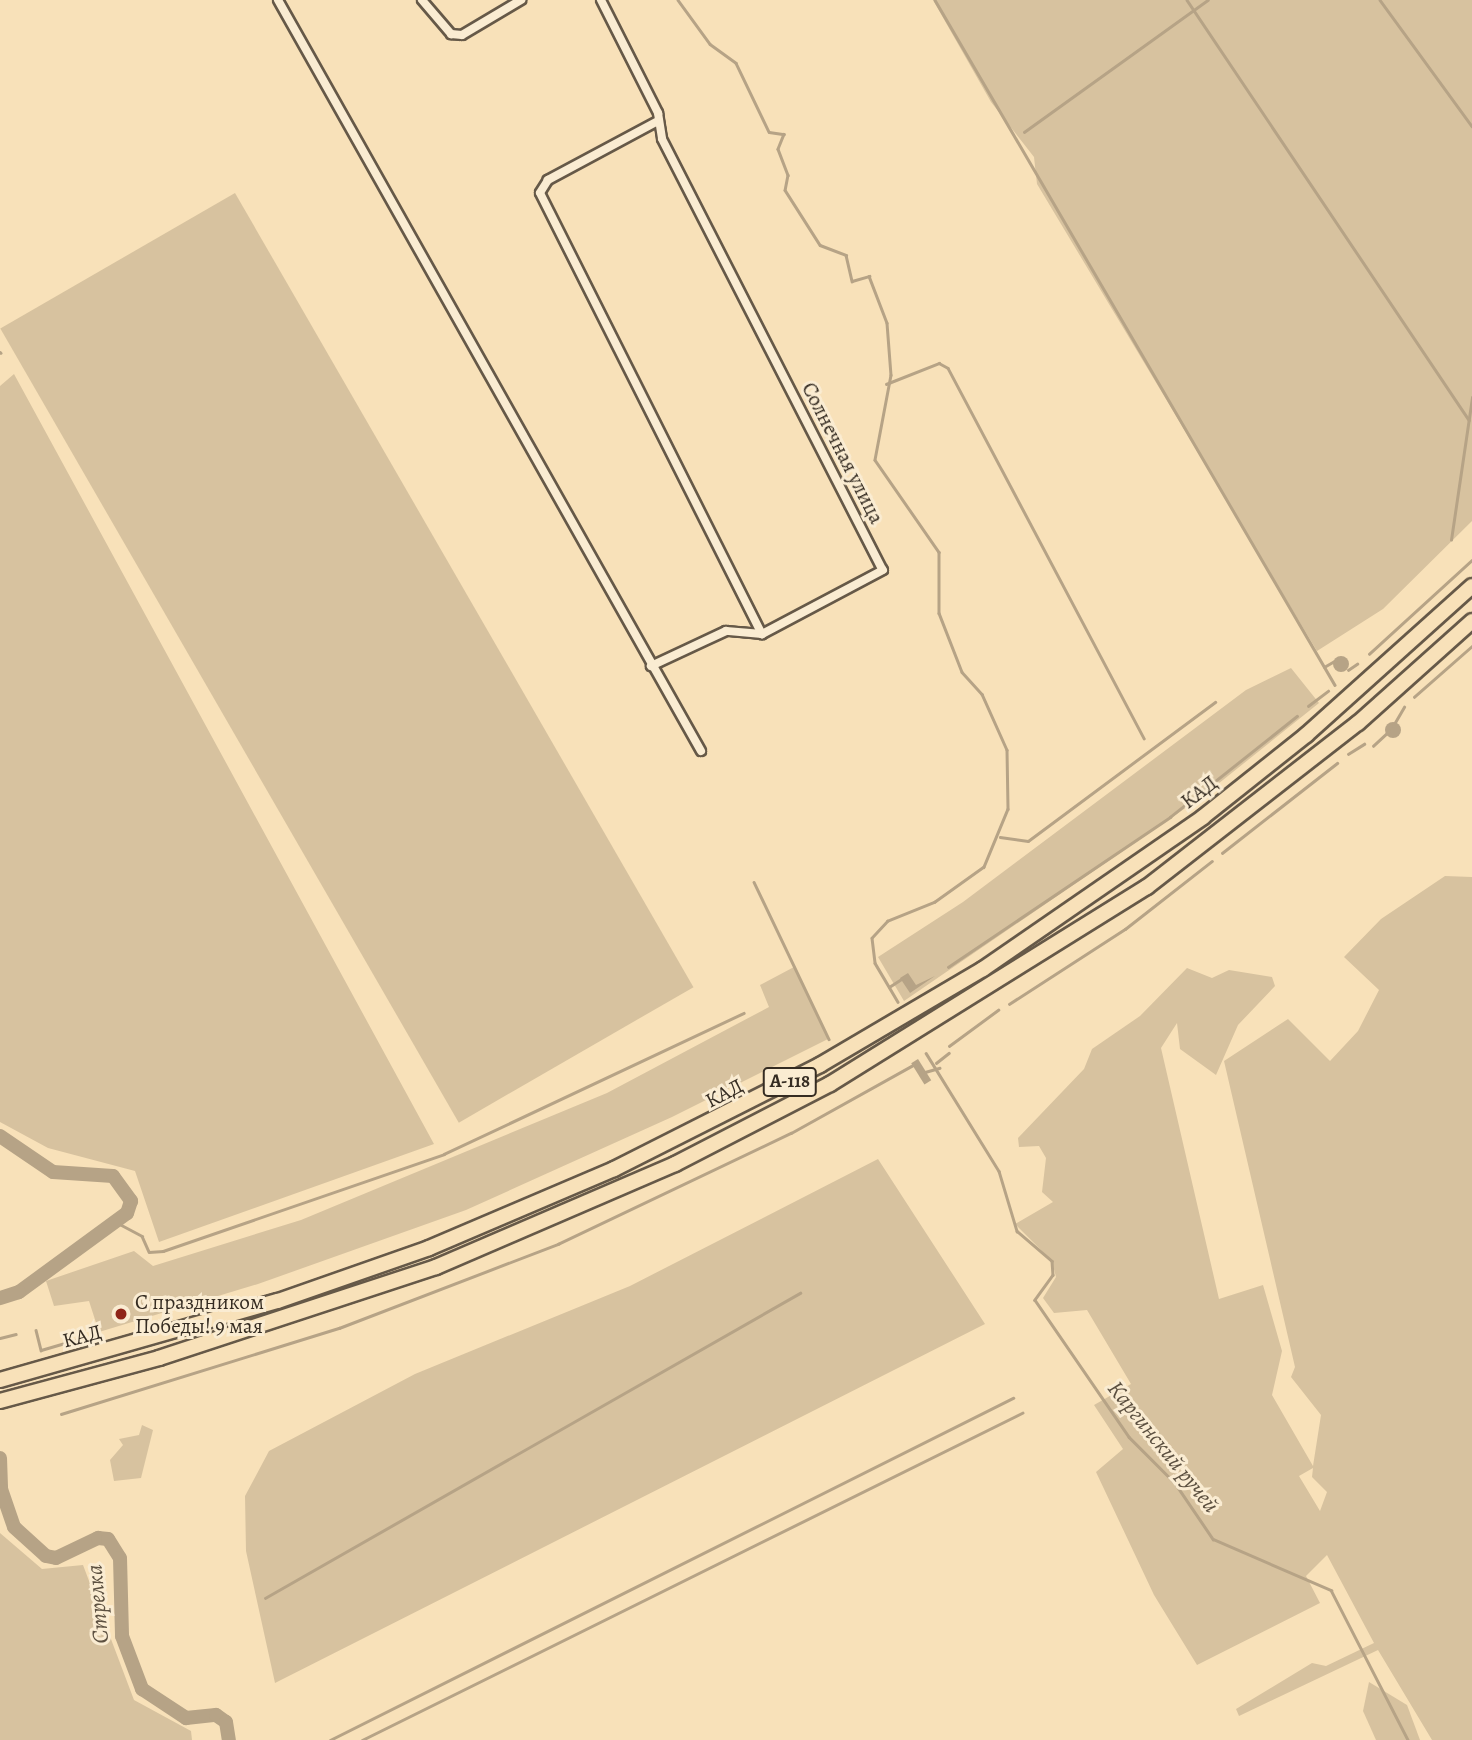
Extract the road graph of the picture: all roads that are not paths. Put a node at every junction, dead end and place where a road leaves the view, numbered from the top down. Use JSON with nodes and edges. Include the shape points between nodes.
{"nodes":[{"id":1,"x":278,"y":0,"type":"edge"},
{"id":2,"x":422,"y":0,"type":"edge"},
{"id":3,"x":521,"y":0,"type":"edge"},
{"id":4,"x":601,"y":0,"type":"edge"},
{"id":5,"x":656,"y":122,"type":"junction"},
{"id":6,"x":1472,"y":586,"type":"edge"},
{"id":7,"x":1472,"y":621,"type":"edge"},
{"id":8,"x":762,"y":634,"type":"junction"},
{"id":9,"x":651,"y":666,"type":"junction"},
{"id":10,"x":701,"y":751,"type":"dead end"},
{"id":11,"x":0,"y":1380,"type":"edge"},
{"id":12,"x":0,"y":1401,"type":"edge"}],
"edges":[{"from":1,"to":9,"type":"street"},
{"from":2,"to":3,"type":"street","via":[[451,34],[462,35]]},
{"from":4,"to":5,"type":"street","via":[[658,113]]},
{"from":5,"to":8,"type":"street","via":[[548,180],[540,193]]},
{"from":5,"to":8,"type":"street","name":"Солнечная улица","via":[[883,570]]},
{"from":6,"to":11,"type":"highway","name":"КАД","number":"А-118","via":[[1306,735],[1098,894],[915,1012],[721,1119],[429,1248],[278,1301]]},
{"from":7,"to":12,"type":"highway","name":"КАД","number":"А-118","via":[[1358,723],[1147,887],[1054,951],[807,1096],[675,1164],[436,1267],[159,1359]]},
{"from":8,"to":9,"type":"street","via":[[726,631]]},
{"from":9,"to":10,"type":"street"}]}
